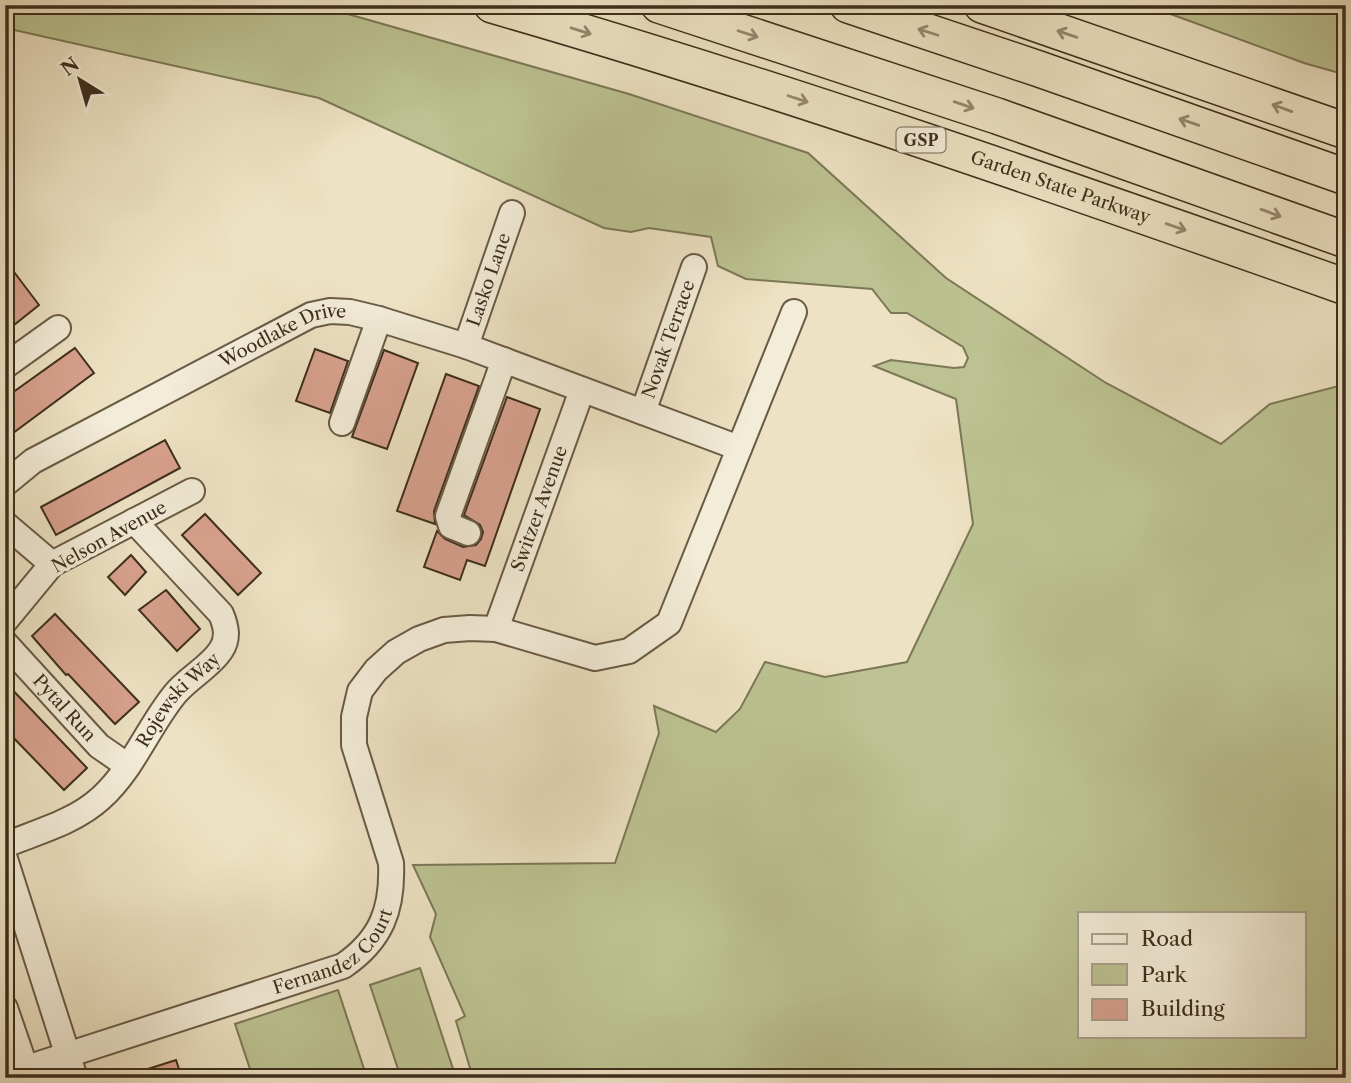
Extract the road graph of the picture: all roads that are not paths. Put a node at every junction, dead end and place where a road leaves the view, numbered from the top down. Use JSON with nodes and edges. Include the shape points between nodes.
{"nodes":[{"id":1,"x":492,"y":5,"type":"edge"},
{"id":2,"x":659,"y":5,"type":"edge"},
{"id":3,"x":848,"y":5,"type":"edge"},
{"id":4,"x":982,"y":5,"type":"edge"},
{"id":5,"x":1346,"y":131,"type":"edge"},
{"id":6,"x":1346,"y":177,"type":"edge"},
{"id":7,"x":512,"y":213,"type":"dead end"},
{"id":8,"x":1346,"y":240,"type":"edge"},
{"id":9,"x":694,"y":267,"type":"dead end"},
{"id":10,"x":1346,"y":287,"type":"edge"},
{"id":11,"x":794,"y":312,"type":"dead end"},
{"id":12,"x":379,"y":319,"type":"junction"},
{"id":13,"x":58,"y":328,"type":"dead end"},
{"id":14,"x":466,"y":346,"type":"junction"},
{"id":15,"x":504,"y":360,"type":"junction"},
{"id":16,"x":7,"y":363,"type":"edge"},
{"id":17,"x":582,"y":390,"type":"junction"},
{"id":18,"x":643,"y":412,"type":"junction"},
{"id":19,"x":342,"y":423,"type":"dead end"},
{"id":20,"x":739,"y":448,"type":"junction"},
{"id":21,"x":5,"y":484,"type":"edge"},
{"id":22,"x":192,"y":492,"type":"dead end"},
{"id":23,"x":134,"y":521,"type":"junction"},
{"id":24,"x":5,"y":524,"type":"edge"},
{"id":25,"x":468,"y":533,"type":"dead end"},
{"id":26,"x":52,"y":564,"type":"junction"},
{"id":27,"x":5,"y":621,"type":"edge"},
{"id":28,"x":496,"y":629,"type":"junction"},
{"id":29,"x":5,"y":643,"type":"edge"},
{"id":30,"x":128,"y":766,"type":"junction"},
{"id":31,"x":5,"y":845,"type":"edge"},
{"id":32,"x":5,"y":859,"type":"edge"},
{"id":33,"x":5,"y":1008,"type":"edge"},
{"id":34,"x":72,"y":1067,"type":"edge"},
{"id":35,"x":15,"y":1072,"type":"edge"}],
"edges":[{"from":1,"to":10,"type":"highway","name":"Garden State Parkway","number":"GSP","one_way":true,"via":[[866,121]]},
{"from":2,"to":8,"type":"highway","one_way":true,"via":[[997,116]]},
{"from":6,"to":3,"type":"highway","one_way":true},
{"from":5,"to":4,"type":"highway","one_way":true},
{"from":7,"to":14,"type":"street","name":"Lasko Lane"},
{"from":9,"to":18,"type":"street","name":"Novak Terrace"},
{"from":11,"to":20,"type":"street","name":"Fernandez Court"},
{"from":12,"to":14,"type":"street","name":"Woodlake Drive"},
{"from":12,"to":19,"type":"street"},
{"from":12,"to":21,"type":"street","name":"Woodlake Drive","via":[[340,312],[311,315],[33,461]]},
{"from":13,"to":16,"type":"street"},
{"from":14,"to":15,"type":"street","name":"Woodlake Drive"},
{"from":15,"to":17,"type":"street","name":"Woodlake Drive"},
{"from":15,"to":25,"type":"street","via":[[448,516],[451,526]]},
{"from":17,"to":18,"type":"street","name":"Woodlake Drive"},
{"from":17,"to":28,"type":"street","name":"Switzer Avenue"},
{"from":18,"to":20,"type":"street","name":"Woodlake Drive"},
{"from":20,"to":28,"type":"street","name":"Fernandez Court","via":[[669,623],[629,651],[595,658]]},
{"from":22,"to":23,"type":"street","name":"Nelson Avenue"},
{"from":23,"to":26,"type":"street","name":"Nelson Avenue"},
{"from":23,"to":30,"type":"street","name":"Rojewski Way","via":[[221,614],[226,638],[222,649],[175,694]]},
{"from":24,"to":26,"type":"street"},
{"from":26,"to":27,"type":"street","name":"Nelson Avenue"},
{"from":28,"to":34,"type":"street","name":"Fernandez Court","via":[[444,630],[419,639],[396,652],[360,691],[354,745],[391,863],[392,884],[374,940],[342,966]]},
{"from":29,"to":30,"type":"street","name":"Pytal Run","via":[[99,746]]},
{"from":30,"to":31,"type":"street","name":"Rojewski Way","via":[[85,810]]},
{"from":32,"to":34,"type":"street"},
{"from":33,"to":35,"type":"street"},
{"from":34,"to":35,"type":"street","name":"Fernandez Court"}]}
